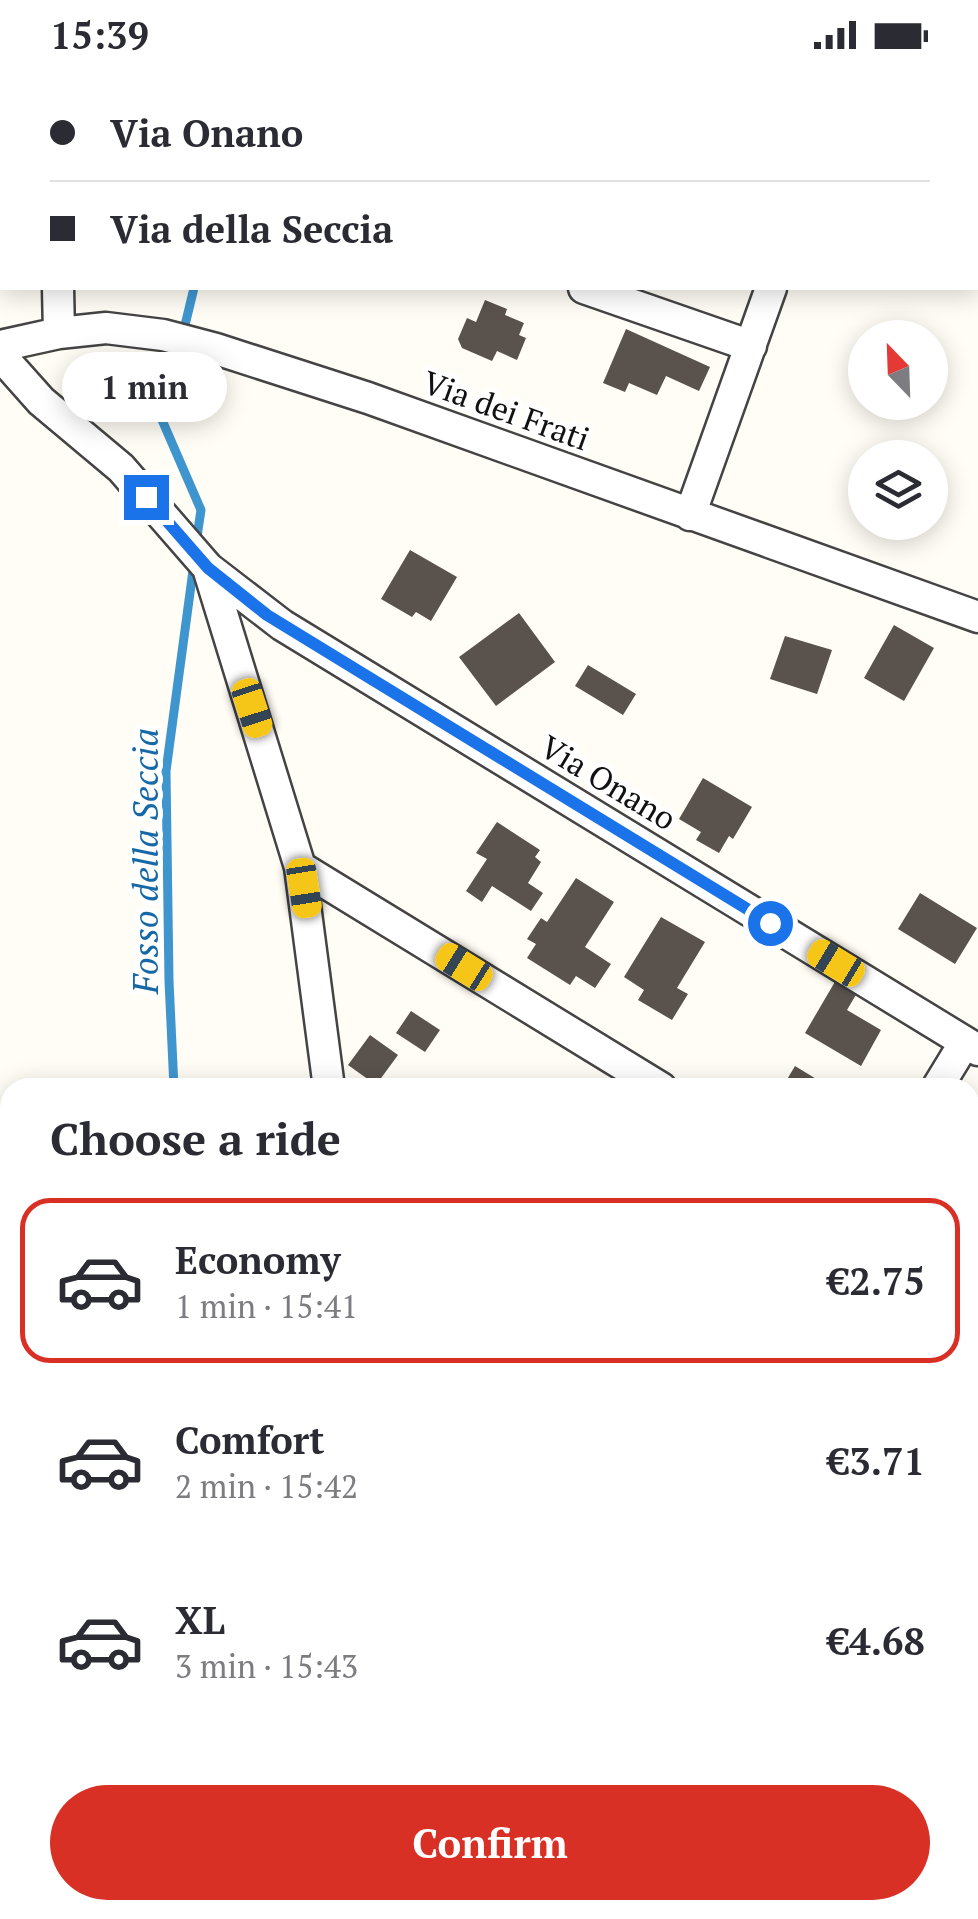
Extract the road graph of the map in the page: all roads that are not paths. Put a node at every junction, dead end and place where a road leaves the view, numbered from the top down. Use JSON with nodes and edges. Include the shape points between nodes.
{"nodes":[{"id":1,"x":58,"y":290,"type":"edge"},
{"id":2,"x":590,"y":290,"type":"edge"},
{"id":3,"x":771,"y":290,"type":"edge"},
{"id":4,"x":59,"y":333,"type":"junction"},
{"id":5,"x":0,"y":346,"type":"edge"},
{"id":6,"x":751,"y":346,"type":"junction"},
{"id":7,"x":0,"y":354,"type":"edge"},
{"id":8,"x":690,"y":514,"type":"junction"},
{"id":9,"x":208,"y":568,"type":"junction"},
{"id":10,"x":978,"y":618,"type":"edge"},
{"id":11,"x":300,"y":867,"type":"junction"},
{"id":12,"x":972,"y":1046,"type":"edge"},
{"id":13,"x":328,"y":1078,"type":"edge"},
{"id":14,"x":645,"y":1078,"type":"edge"},
{"id":15,"x":945,"y":1078,"type":"edge"}],
"edges":[{"from":1,"to":4,"type":"street"},
{"from":2,"to":6,"type":"street"},
{"from":3,"to":6,"type":"street"},
{"from":4,"to":5,"type":"street","name":"Via dei Frati"},
{"from":4,"to":8,"type":"street","name":"Via dei Frati","via":[[106,328],[216,349]]},
{"from":6,"to":8,"type":"street"},
{"from":7,"to":9,"type":"street","via":[[41,401],[112,459]]},
{"from":8,"to":10,"type":"street","name":"Via dei Frati"},
{"from":9,"to":11,"type":"street"},
{"from":9,"to":12,"type":"street","name":"Via Onano","via":[[282,625]]},
{"from":11,"to":13,"type":"street"},
{"from":11,"to":14,"type":"street"},
{"from":12,"to":15,"type":"street"}]}
